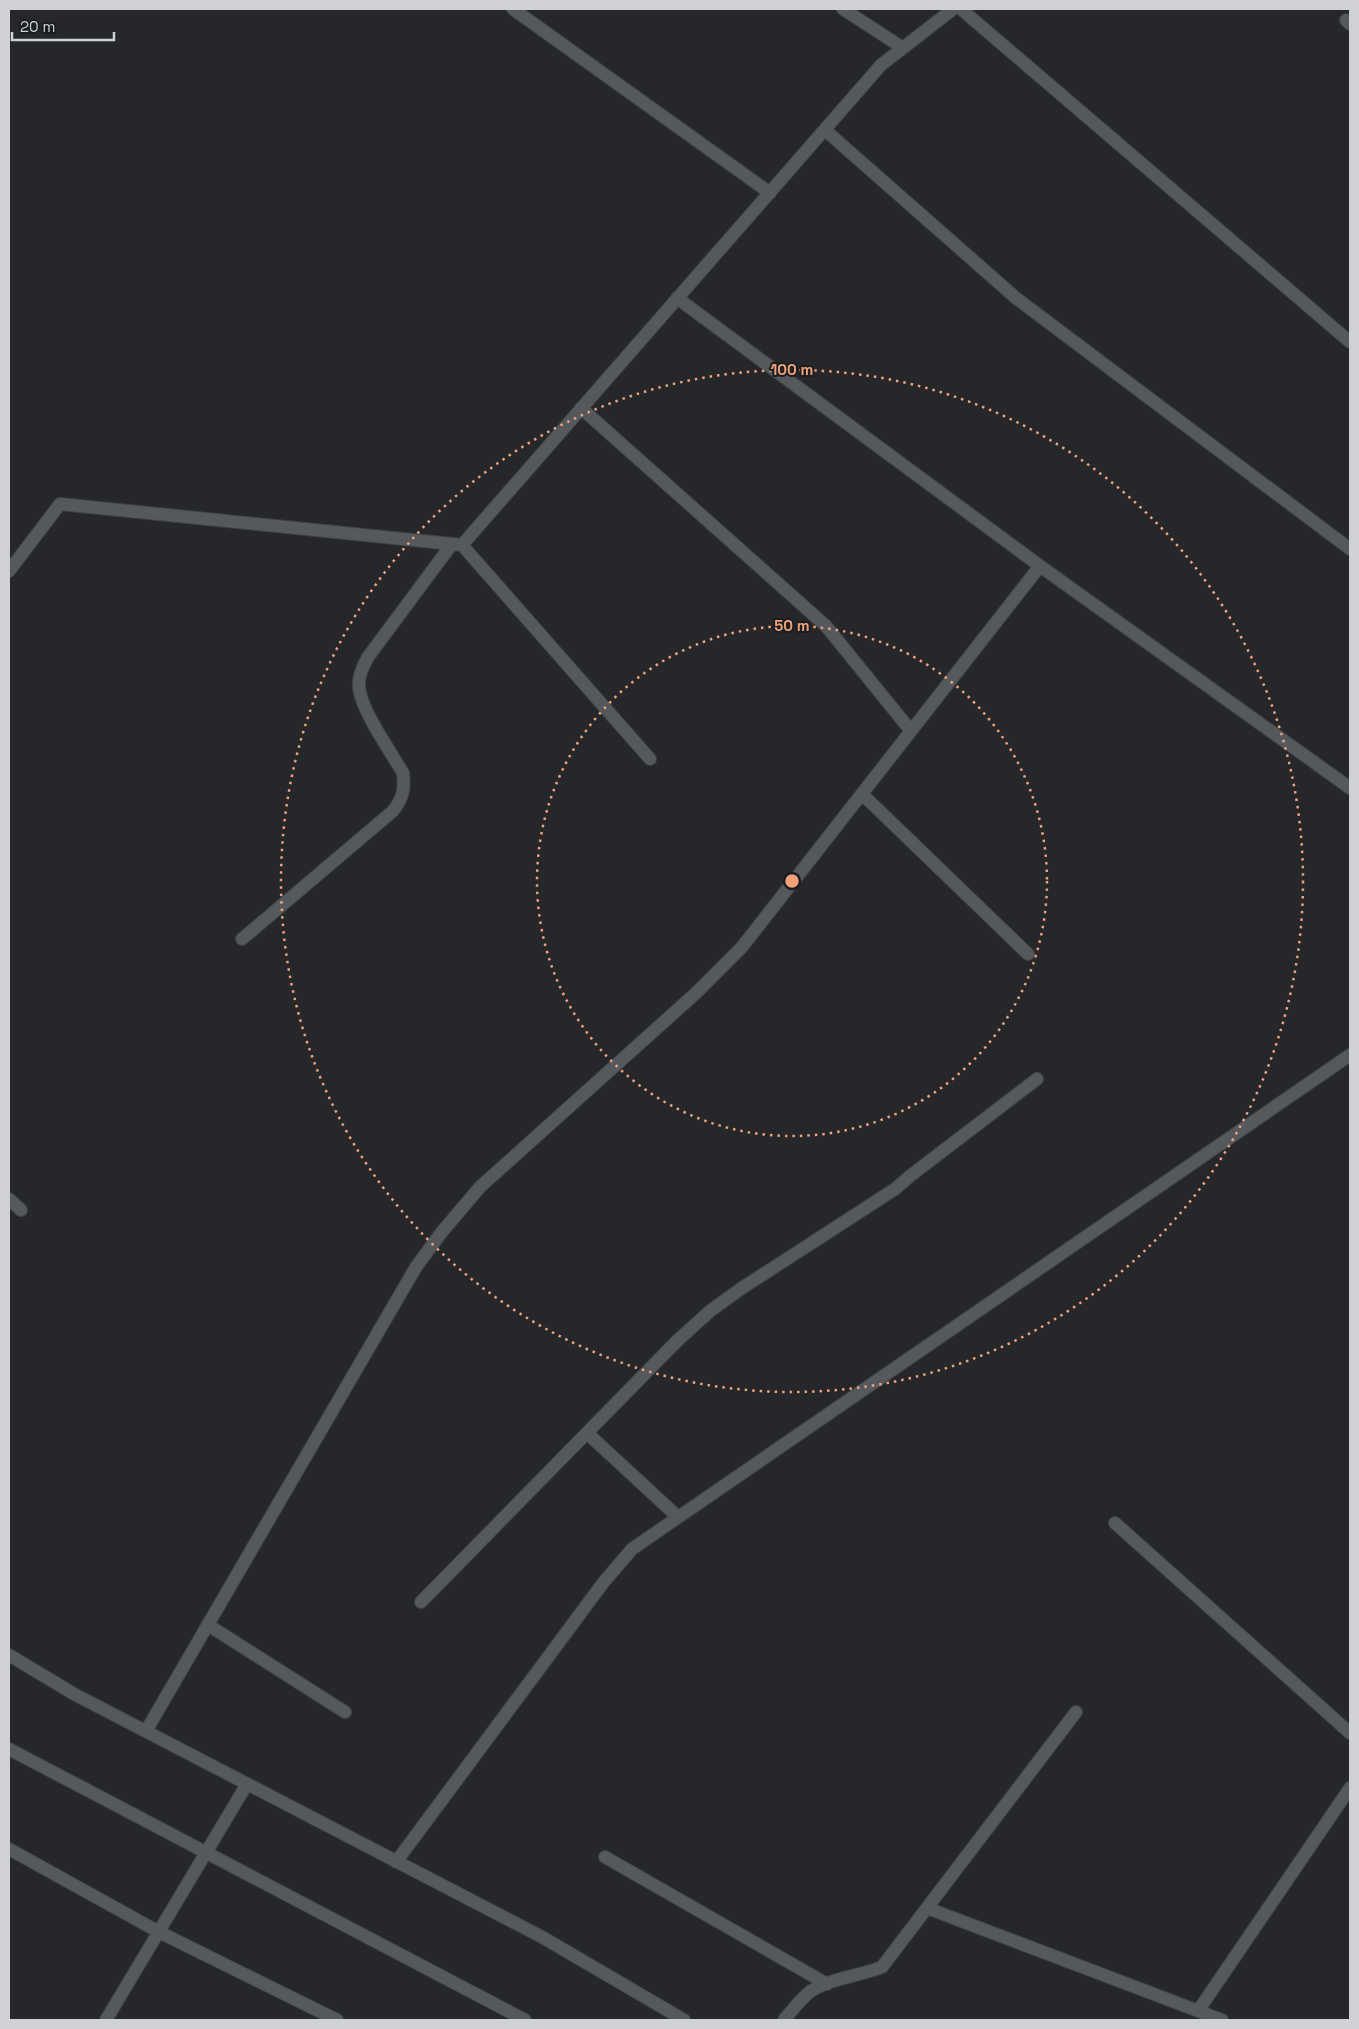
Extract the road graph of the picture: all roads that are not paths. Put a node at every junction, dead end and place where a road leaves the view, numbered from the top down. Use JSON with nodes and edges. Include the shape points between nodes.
{"nodes":[{"id":1,"x":513,"y":9,"type":"edge"},
{"id":2,"x":843,"y":9,"type":"edge"},
{"id":3,"x":953,"y":9,"type":"edge"},
{"id":4,"x":961,"y":9,"type":"edge"},
{"id":5,"x":904,"y":48,"type":"junction"},
{"id":6,"x":825,"y":130,"type":"junction"},
{"id":7,"x":770,"y":192,"type":"junction"},
{"id":8,"x":677,"y":298,"type":"junction"},
{"id":9,"x":1350,"y":342,"type":"edge"},
{"id":10,"x":581,"y":408,"type":"junction"},
{"id":11,"x":457,"y":544,"type":"junction"},
{"id":12,"x":1350,"y":549,"type":"edge"},
{"id":13,"x":1040,"y":566,"type":"junction"},
{"id":14,"x":9,"y":571,"type":"edge"},
{"id":15,"x":911,"y":731,"type":"junction"},
{"id":16,"x":650,"y":759,"type":"dead end"},
{"id":17,"x":1350,"y":788,"type":"edge"},
{"id":18,"x":862,"y":794,"type":"junction"},
{"id":19,"x":242,"y":939,"type":"dead end"},
{"id":20,"x":1028,"y":954,"type":"dead end"},
{"id":21,"x":1350,"y":1054,"type":"edge"},
{"id":22,"x":1037,"y":1079,"type":"dead end"},
{"id":23,"x":9,"y":1199,"type":"edge"},
{"id":24,"x":21,"y":1210,"type":"dead end"},
{"id":25,"x":587,"y":1433,"type":"junction"},
{"id":26,"x":678,"y":1517,"type":"junction"},
{"id":27,"x":1115,"y":1523,"type":"dead end"},
{"id":28,"x":421,"y":1602,"type":"dead end"},
{"id":29,"x":208,"y":1625,"type":"junction"},
{"id":30,"x":9,"y":1655,"type":"edge"},
{"id":31,"x":345,"y":1712,"type":"dead end"},
{"id":32,"x":1076,"y":1712,"type":"dead end"},
{"id":33,"x":146,"y":1731,"type":"junction"},
{"id":34,"x":1350,"y":1733,"type":"edge"},
{"id":35,"x":9,"y":1749,"type":"edge"},
{"id":36,"x":247,"y":1784,"type":"junction"},
{"id":37,"x":1350,"y":1788,"type":"edge"},
{"id":38,"x":9,"y":1849,"type":"edge"},
{"id":39,"x":206,"y":1854,"type":"junction"},
{"id":40,"x":605,"y":1857,"type":"dead end"},
{"id":41,"x":396,"y":1862,"type":"junction"},
{"id":42,"x":928,"y":1908,"type":"junction"},
{"id":43,"x":159,"y":1932,"type":"junction"},
{"id":44,"x":827,"y":1984,"type":"junction"},
{"id":45,"x":1198,"y":2011,"type":"junction"},
{"id":46,"x":106,"y":2020,"type":"edge"},
{"id":47,"x":338,"y":2020,"type":"edge"},
{"id":48,"x":525,"y":2020,"type":"edge"},
{"id":49,"x":684,"y":2020,"type":"edge"},
{"id":50,"x":784,"y":2020,"type":"edge"},
{"id":51,"x":1222,"y":2020,"type":"edge"}],
"edges":[{"from":1,"to":7,"type":"street"},
{"from":2,"to":5,"type":"street"},
{"from":3,"to":5,"type":"street"},
{"from":4,"to":9,"type":"street"},
{"from":5,"to":6,"type":"street","via":[[881,65]]},
{"from":6,"to":7,"type":"street"},
{"from":6,"to":12,"type":"street","via":[[1016,298]]},
{"from":7,"to":8,"type":"street"},
{"from":8,"to":10,"type":"street"},
{"from":8,"to":13,"type":"street"},
{"from":10,"to":11,"type":"street"},
{"from":10,"to":15,"type":"street","via":[[826,626]]},
{"from":11,"to":14,"type":"street","via":[[60,504]]},
{"from":11,"to":16,"type":"street"},
{"from":11,"to":19,"type":"street","via":[[368,657],[358,684],[360,699],[403,773],[402,799],[393,811]]},
{"from":13,"to":15,"type":"street"},
{"from":13,"to":17,"type":"street"},
{"from":15,"to":18,"type":"street"},
{"from":18,"to":20,"type":"street"},
{"from":18,"to":29,"type":"street","via":[[742,947],[696,993],[480,1187],[441,1233],[416,1267]]},
{"from":21,"to":26,"type":"street"},
{"from":22,"to":25,"type":"street","via":[[895,1189],[710,1311]]},
{"from":23,"to":24,"type":"street"},
{"from":25,"to":26,"type":"street"},
{"from":25,"to":28,"type":"street"},
{"from":26,"to":41,"type":"street","via":[[632,1549],[603,1583]]},
{"from":27,"to":34,"type":"street"},
{"from":29,"to":31,"type":"street"},
{"from":29,"to":33,"type":"street"},
{"from":30,"to":33,"type":"street","via":[[74,1694]]},
{"from":32,"to":42,"type":"street"},
{"from":33,"to":36,"type":"street"},
{"from":35,"to":39,"type":"street"},
{"from":36,"to":39,"type":"street"},
{"from":36,"to":41,"type":"street"},
{"from":37,"to":45,"type":"street"},
{"from":38,"to":43,"type":"street"},
{"from":39,"to":43,"type":"street"},
{"from":39,"to":48,"type":"street"},
{"from":40,"to":44,"type":"street"},
{"from":41,"to":49,"type":"street","via":[[542,1937]]},
{"from":42,"to":44,"type":"street","via":[[882,1967]]},
{"from":42,"to":45,"type":"street"},
{"from":43,"to":46,"type":"street"},
{"from":43,"to":47,"type":"street"},
{"from":44,"to":50,"type":"street","via":[[810,1992]]},
{"from":45,"to":51,"type":"street"}]}
